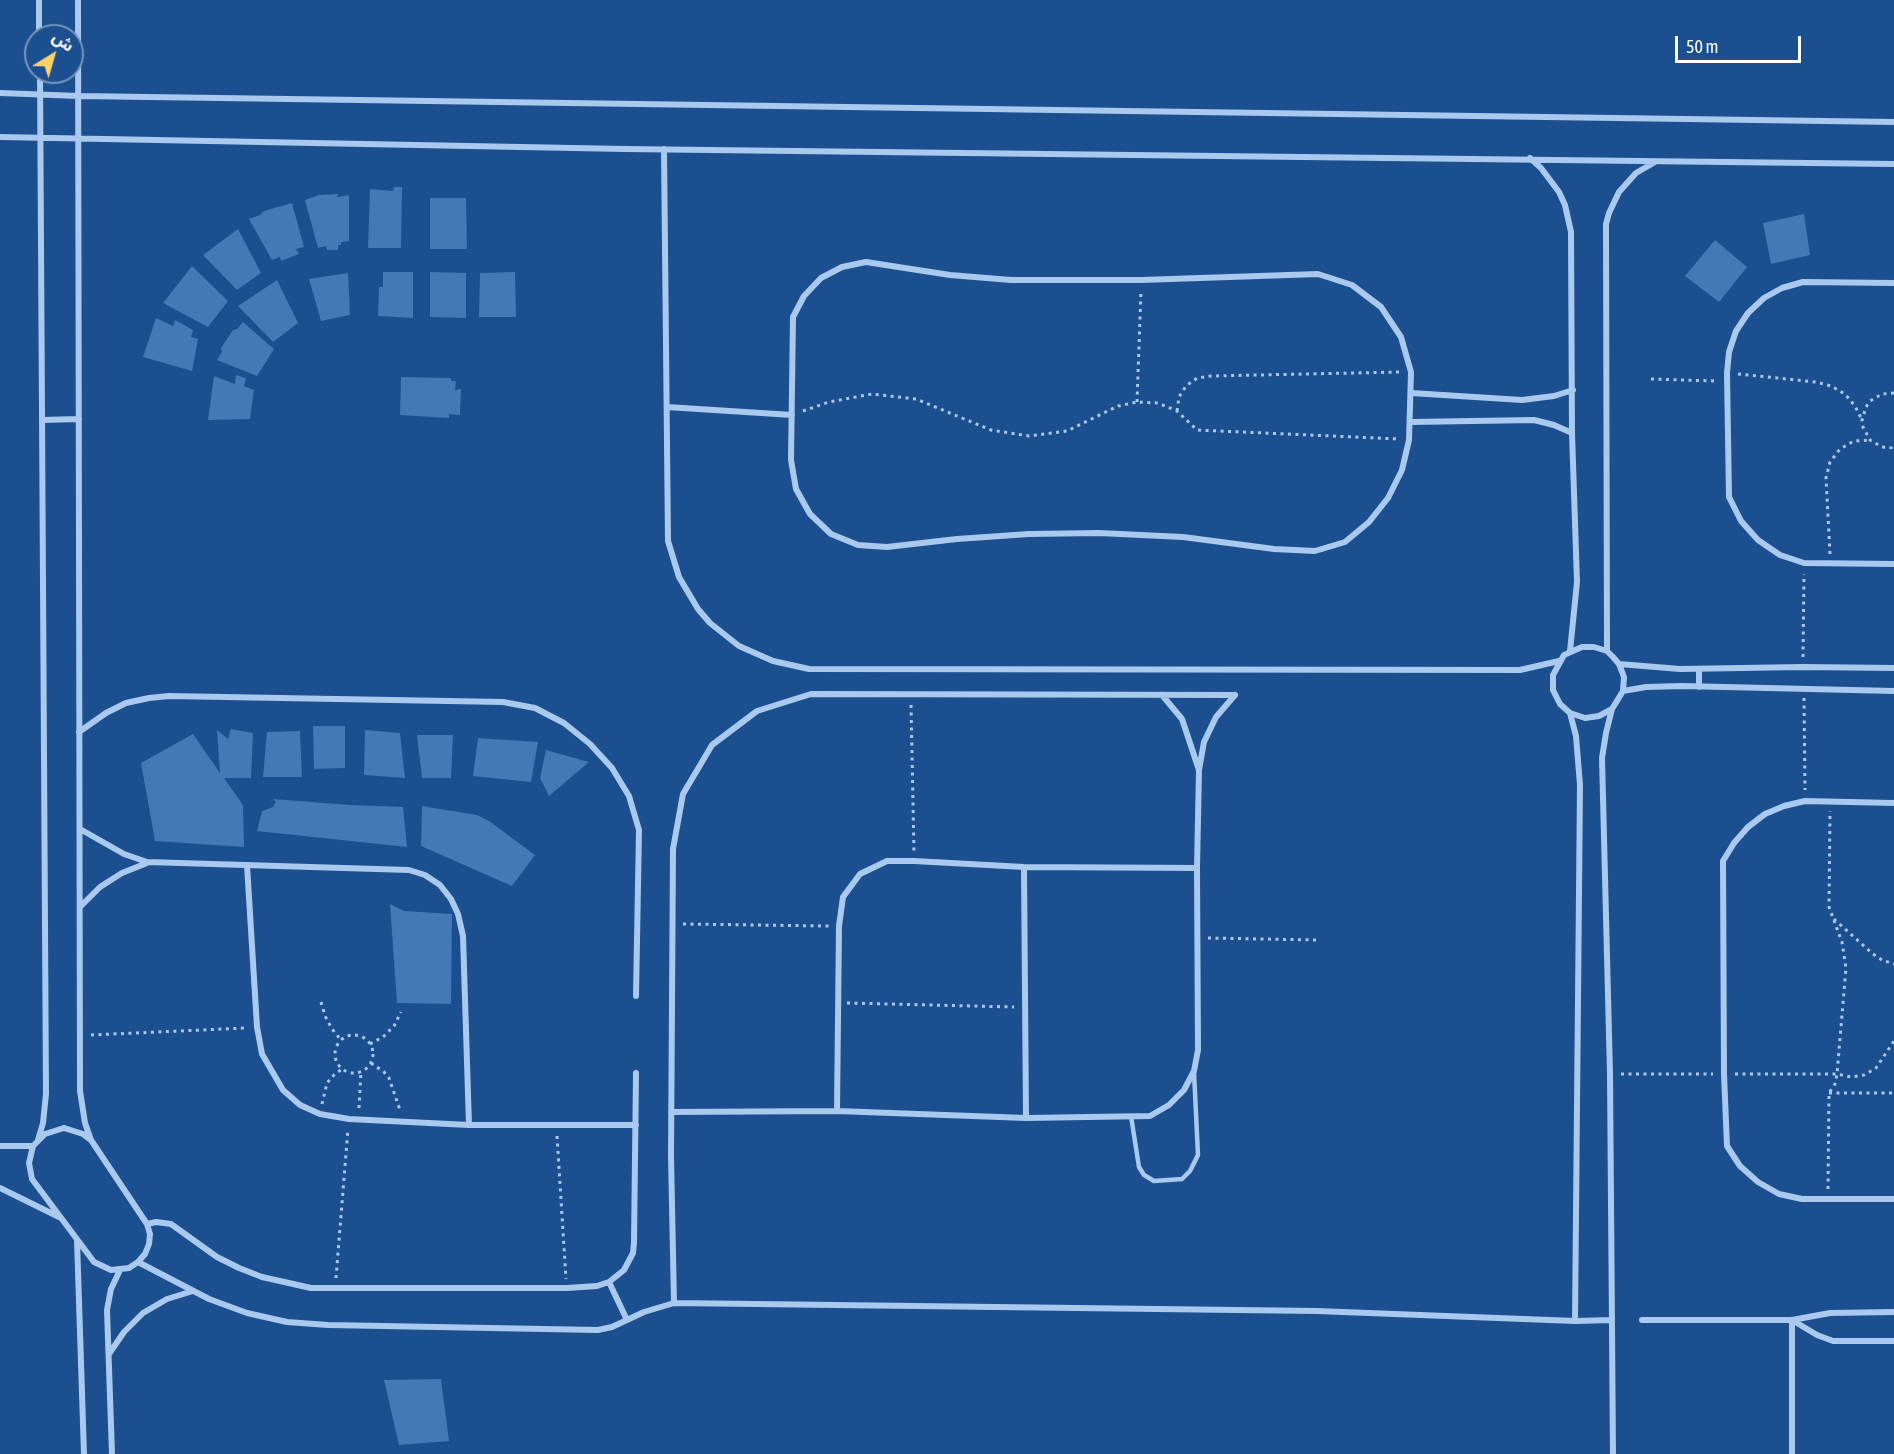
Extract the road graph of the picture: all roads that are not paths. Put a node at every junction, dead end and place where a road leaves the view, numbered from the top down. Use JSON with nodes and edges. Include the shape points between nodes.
{"nodes":[{"id":1,"x":39,"y":0,"type":"edge"},
{"id":2,"x":78,"y":0,"type":"edge"},
{"id":3,"x":39,"y":24,"type":"edge"},
{"id":4,"x":40,"y":84,"type":"edge"},
{"id":5,"x":0,"y":93,"type":"edge"},
{"id":6,"x":40,"y":93,"type":"junction"},
{"id":7,"x":79,"y":96,"type":"junction"},
{"id":8,"x":1894,"y":122,"type":"edge"},
{"id":9,"x":0,"y":137,"type":"edge"},
{"id":10,"x":40,"y":137,"type":"junction"},
{"id":11,"x":79,"y":137,"type":"junction"},
{"id":12,"x":664,"y":149,"type":"junction"},
{"id":13,"x":1529,"y":158,"type":"junction"},
{"id":14,"x":1658,"y":160,"type":"junction"},
{"id":15,"x":1894,"y":164,"type":"edge"},
{"id":16,"x":1894,"y":283,"type":"edge"},
{"id":17,"x":1573,"y":390,"type":"junction"},
{"id":18,"x":1411,"y":393,"type":"junction"},
{"id":19,"x":667,"y":407,"type":"junction"},
{"id":20,"x":792,"y":415,"type":"junction"},
{"id":21,"x":79,"y":419,"type":"junction"},
{"id":22,"x":42,"y":420,"type":"junction"},
{"id":23,"x":1411,"y":422,"type":"junction"},
{"id":24,"x":1572,"y":433,"type":"junction"},
{"id":25,"x":1894,"y":564,"type":"edge"},
{"id":26,"x":1570,"y":651,"type":"junction"},
{"id":27,"x":1606,"y":651,"type":"junction"},
{"id":28,"x":1559,"y":661,"type":"junction"},
{"id":29,"x":1619,"y":664,"type":"junction"},
{"id":30,"x":1894,"y":668,"type":"edge"},
{"id":31,"x":1699,"y":669,"type":"junction"},
{"id":32,"x":1700,"y":687,"type":"junction"},
{"id":33,"x":1623,"y":691,"type":"junction"},
{"id":34,"x":1894,"y":691,"type":"edge"},
{"id":35,"x":1161,"y":695,"type":"junction"},
{"id":36,"x":1612,"y":709,"type":"junction"},
{"id":37,"x":1570,"y":713,"type":"junction"},
{"id":38,"x":79,"y":732,"type":"junction"},
{"id":39,"x":1199,"y":770,"type":"junction"},
{"id":40,"x":1894,"y":803,"type":"edge"},
{"id":41,"x":80,"y":829,"type":"junction"},
{"id":42,"x":147,"y":862,"type":"junction"},
{"id":43,"x":247,"y":865,"type":"junction"},
{"id":44,"x":1024,"y":867,"type":"junction"},
{"id":45,"x":1197,"y":868,"type":"junction"},
{"id":46,"x":80,"y":906,"type":"junction"},
{"id":47,"x":636,"y":996,"type":"dead end"},
{"id":48,"x":1194,"y":1071,"type":"junction"},
{"id":49,"x":636,"y":1073,"type":"dead end"},
{"id":50,"x":837,"y":1111,"type":"junction"},
{"id":51,"x":671,"y":1112,"type":"junction"},
{"id":52,"x":1131,"y":1116,"type":"junction"},
{"id":53,"x":1026,"y":1118,"type":"junction"},
{"id":54,"x":469,"y":1125,"type":"junction"},
{"id":55,"x":636,"y":1125,"type":"junction"},
{"id":56,"x":38,"y":1140,"type":"junction"},
{"id":57,"x":91,"y":1140,"type":"junction"},
{"id":58,"x":0,"y":1146,"type":"edge"},
{"id":59,"x":33,"y":1146,"type":"junction"},
{"id":60,"x":0,"y":1188,"type":"edge"},
{"id":61,"x":1894,"y":1199,"type":"edge"},
{"id":62,"x":60,"y":1217,"type":"junction"},
{"id":63,"x":147,"y":1224,"type":"junction"},
{"id":64,"x":77,"y":1240,"type":"junction"},
{"id":65,"x":138,"y":1262,"type":"junction"},
{"id":66,"x":120,"y":1270,"type":"junction"},
{"id":67,"x":609,"y":1282,"type":"junction"},
{"id":68,"x":193,"y":1291,"type":"junction"},
{"id":69,"x":675,"y":1303,"type":"junction"},
{"id":70,"x":1894,"y":1312,"type":"edge"},
{"id":71,"x":627,"y":1320,"type":"junction"},
{"id":72,"x":1612,"y":1320,"type":"junction"},
{"id":73,"x":1642,"y":1320,"type":"dead end"},
{"id":74,"x":1792,"y":1320,"type":"junction"},
{"id":75,"x":1575,"y":1321,"type":"junction"},
{"id":76,"x":1894,"y":1341,"type":"edge"},
{"id":77,"x":108,"y":1354,"type":"junction"},
{"id":78,"x":84,"y":1454,"type":"edge"},
{"id":79,"x":112,"y":1454,"type":"edge"},
{"id":80,"x":1613,"y":1454,"type":"edge"},
{"id":81,"x":1792,"y":1454,"type":"edge"}],
"edges":[{"from":1,"to":3,"type":"street"},
{"from":2,"to":7,"type":"street"},
{"from":4,"to":6,"type":"street"},
{"from":5,"to":6,"type":"street"},
{"from":6,"to":7,"type":"street"},
{"from":6,"to":10,"type":"street"},
{"from":7,"to":8,"type":"street"},
{"from":7,"to":11,"type":"street"},
{"from":9,"to":10,"type":"street"},
{"from":10,"to":11,"type":"street"},
{"from":10,"to":22,"type":"street"},
{"from":11,"to":12,"type":"street"},
{"from":11,"to":21,"type":"street"},
{"from":12,"to":13,"type":"street"},
{"from":12,"to":19,"type":"street"},
{"from":13,"to":14,"type":"street"},
{"from":13,"to":17,"type":"street","via":[[1551,180],[1569,218]]},
{"from":14,"to":15,"type":"street"},
{"from":14,"to":27,"type":"street","via":[[1627,182],[1613,202],[1606,224]]},
{"from":16,"to":25,"type":"street","via":[[1803,282],[1782,288],[1764,298],[1736,331],[1727,373],[1729,497],[1741,521],[1758,540],[1780,555],[1804,563]]},
{"from":17,"to":18,"type":"street","via":[[1522,400]]},
{"from":17,"to":24,"type":"street"},
{"from":18,"to":20,"type":"street","via":[[1411,372],[1401,337],[1381,307],[1352,285],[1318,274],[1011,280],[866,262],[842,267],[821,278],[804,296],[793,317]]},
{"from":18,"to":23,"type":"street"},
{"from":19,"to":20,"type":"street"},
{"from":19,"to":28,"type":"street","via":[[668,542],[679,577],[710,623],[739,646],[773,662],[809,669],[1520,670]]},
{"from":20,"to":23,"type":"street","via":[[791,460],[796,489],[810,514],[831,534],[849,542],[887,547],[957,538],[1099,533],[1315,551],[1345,542],[1369,522],[1388,498],[1402,470]]},
{"from":21,"to":22,"type":"street"},
{"from":21,"to":38,"type":"street"},
{"from":22,"to":56,"type":"street","via":[[46,1094]]},
{"from":23,"to":24,"type":"street","via":[[1534,420]]},
{"from":24,"to":26,"type":"street","via":[[1577,582]]},
{"from":26,"to":27,"type":"street","via":[[1594,647]]},
{"from":26,"to":28,"type":"street"},
{"from":27,"to":29,"type":"street"},
{"from":28,"to":37,"type":"street","via":[[1553,675],[1553,690]]},
{"from":29,"to":31,"type":"street"},
{"from":29,"to":33,"type":"street","via":[[1624,677]]},
{"from":30,"to":31,"type":"street"},
{"from":31,"to":32,"type":"street"},
{"from":32,"to":33,"type":"street"},
{"from":32,"to":34,"type":"street"},
{"from":33,"to":36,"type":"street"},
{"from":35,"to":39,"type":"street","via":[[1182,719]]},
{"from":35,"to":39,"type":"street","via":[[1235,695],[1216,717],[1204,742]]},
{"from":35,"to":51,"type":"street","via":[[811,694],[757,711],[712,745],[683,794],[673,849]]},
{"from":36,"to":37,"type":"street","via":[[1585,718]]},
{"from":36,"to":72,"type":"street","via":[[1602,766]]},
{"from":37,"to":75,"type":"street","via":[[1580,776]]},
{"from":38,"to":41,"type":"street"},
{"from":38,"to":47,"type":"street","via":[[126,703],[169,696],[503,702],[535,708],[564,723],[590,744],[612,768],[629,796],[639,830]]},
{"from":39,"to":45,"type":"street"},
{"from":40,"to":61,"type":"street","via":[[1805,801],[1784,806],[1748,827],[1723,861],[1727,1146],[1746,1171],[1779,1194],[1802,1199]]},
{"from":41,"to":42,"type":"street"},
{"from":41,"to":46,"type":"street"},
{"from":42,"to":43,"type":"street"},
{"from":42,"to":46,"type":"street","via":[[100,887]]},
{"from":43,"to":54,"type":"street","via":[[257,1027],[262,1054],[283,1090],[300,1105],[320,1114]]},
{"from":43,"to":54,"type":"street","via":[[409,870],[440,885],[458,914],[463,936]]},
{"from":44,"to":45,"type":"street"},
{"from":44,"to":50,"type":"street","via":[[887,861],[860,874],[843,897],[839,926]]},
{"from":44,"to":53,"type":"street"},
{"from":45,"to":48,"type":"street","via":[[1198,1050]]},
{"from":46,"to":57,"type":"street","via":[[81,1105]]},
{"from":48,"to":52,"type":"street","via":[[1184,1090],[1169,1105],[1150,1116]]},
{"from":48,"to":52,"type":"lane","via":[[1198,1155],[1182,1179],[1154,1181],[1144,1176]]},
{"from":49,"to":55,"type":"street"},
{"from":50,"to":51,"type":"street"},
{"from":50,"to":53,"type":"street"},
{"from":51,"to":69,"type":"street"},
{"from":52,"to":53,"type":"street"},
{"from":54,"to":55,"type":"street"},
{"from":55,"to":67,"type":"street","via":[[633,1253],[624,1270]]},
{"from":56,"to":57,"type":"street","via":[[64,1128]]},
{"from":56,"to":59,"type":"street"},
{"from":57,"to":63,"type":"street"},
{"from":58,"to":59,"type":"street"},
{"from":59,"to":62,"type":"street","via":[[29,1163],[32,1179]]},
{"from":60,"to":62,"type":"street"},
{"from":62,"to":64,"type":"street"},
{"from":63,"to":65,"type":"street","via":[[149,1244]]},
{"from":63,"to":67,"type":"street","via":[[171,1224],[239,1268],[310,1288],[567,1288]]},
{"from":64,"to":66,"type":"street","via":[[94,1262]]},
{"from":64,"to":78,"type":"street"},
{"from":65,"to":66,"type":"street"},
{"from":65,"to":68,"type":"street"},
{"from":66,"to":77,"type":"street","via":[[109,1298]]},
{"from":67,"to":71,"type":"street"},
{"from":68,"to":71,"type":"street","via":[[247,1313],[287,1322],[328,1325],[578,1331],[598,1330]]},
{"from":68,"to":77,"type":"street","via":[[167,1299],[143,1313]]},
{"from":69,"to":71,"type":"street"},
{"from":69,"to":75,"type":"street","via":[[1317,1311]]},
{"from":70,"to":74,"type":"street","via":[[1830,1313]]},
{"from":72,"to":75,"type":"street"},
{"from":72,"to":80,"type":"street"},
{"from":73,"to":74,"type":"street"},
{"from":74,"to":76,"type":"street","via":[[1833,1341]]},
{"from":74,"to":81,"type":"street"},
{"from":77,"to":79,"type":"street"}]}
